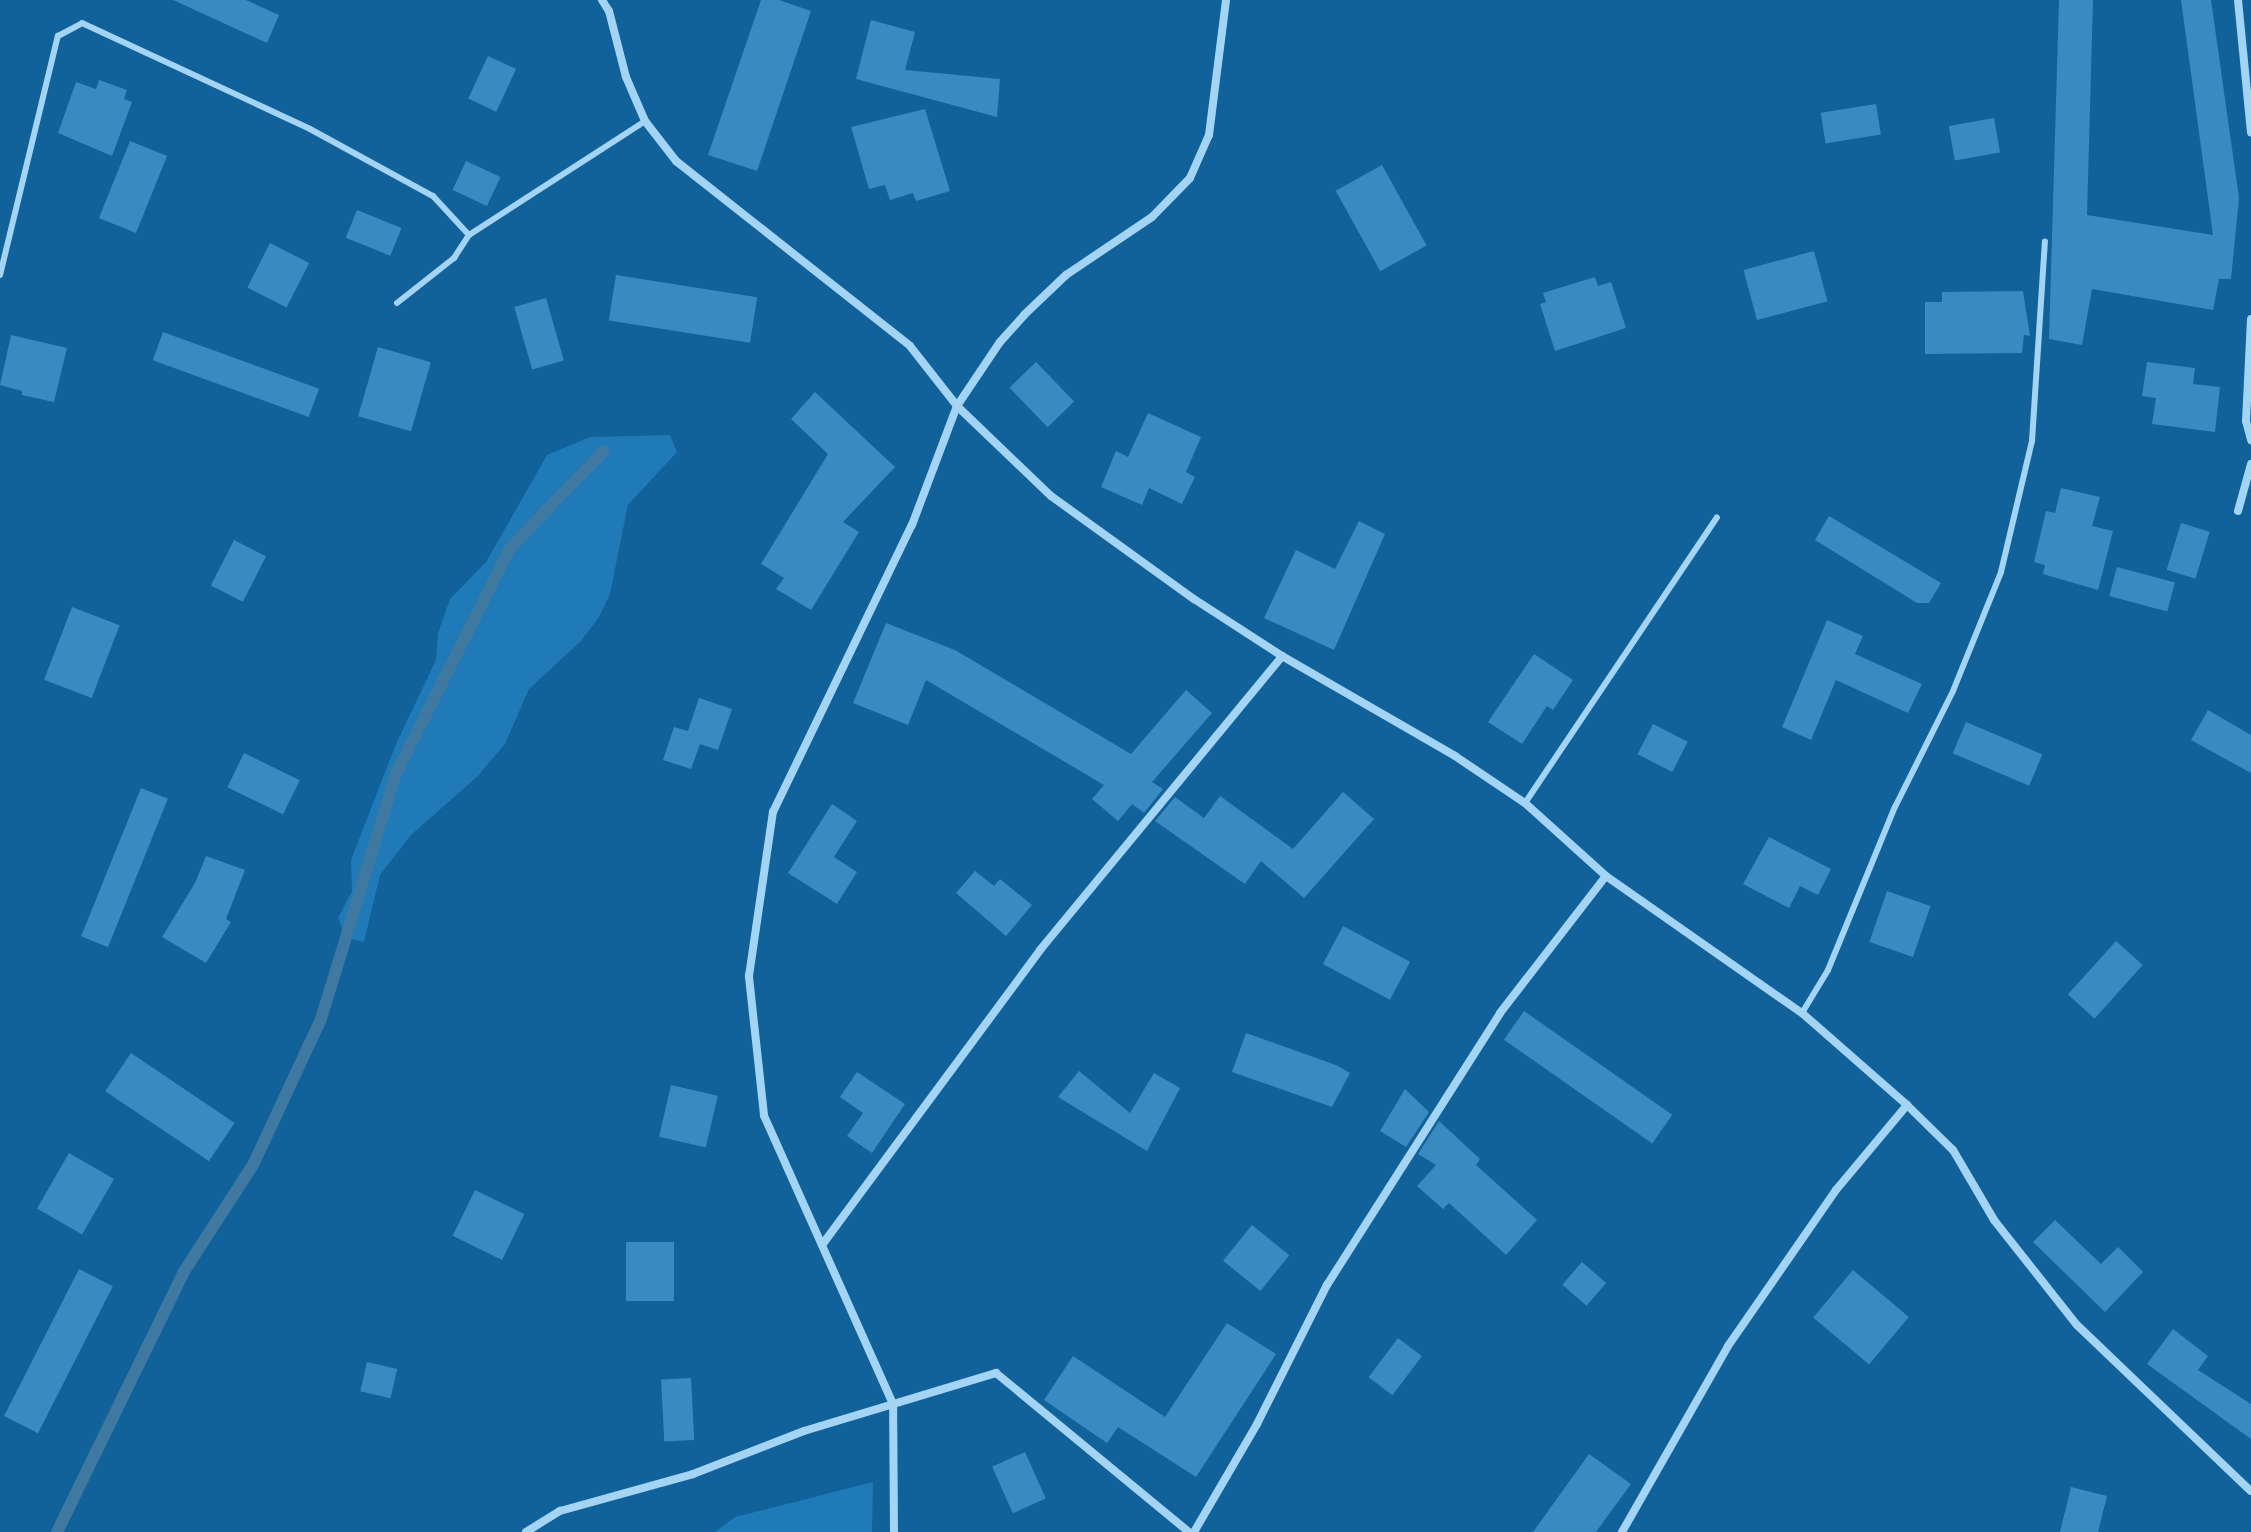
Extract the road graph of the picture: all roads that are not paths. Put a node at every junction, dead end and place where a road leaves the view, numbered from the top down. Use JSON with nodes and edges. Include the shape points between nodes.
{"nodes":[{"id":1,"x":602,"y":0,"type":"edge"},
{"id":2,"x":1226,"y":0,"type":"edge"},
{"id":3,"x":2238,"y":0,"type":"edge"},
{"id":4,"x":645,"y":121,"type":"junction"},
{"id":5,"x":2251,"y":132,"type":"edge"},
{"id":6,"x":469,"y":235,"type":"junction"},
{"id":7,"x":2045,"y":241,"type":"dead end"},
{"id":8,"x":0,"y":275,"type":"edge"},
{"id":9,"x":397,"y":303,"type":"dead end"},
{"id":10,"x":2251,"y":319,"type":"edge"},
{"id":11,"x":957,"y":406,"type":"junction"},
{"id":12,"x":2251,"y":440,"type":"edge"},
{"id":13,"x":2251,"y":464,"type":"edge"},
{"id":14,"x":2238,"y":511,"type":"dead end"},
{"id":15,"x":1717,"y":517,"type":"dead end"},
{"id":16,"x":1282,"y":656,"type":"junction"},
{"id":17,"x":1525,"y":803,"type":"junction"},
{"id":18,"x":1606,"y":876,"type":"junction"},
{"id":19,"x":1802,"y":1013,"type":"junction"},
{"id":20,"x":1907,"y":1105,"type":"junction"},
{"id":21,"x":822,"y":1245,"type":"junction"},
{"id":22,"x":893,"y":1404,"type":"junction"},
{"id":23,"x":2251,"y":1491,"type":"edge"},
{"id":24,"x":526,"y":1532,"type":"edge"},
{"id":25,"x":894,"y":1532,"type":"edge"},
{"id":26,"x":1192,"y":1532,"type":"edge"},
{"id":27,"x":1622,"y":1532,"type":"edge"}],
"edges":[{"from":1,"to":4,"type":"street"},
{"from":2,"to":11,"type":"street","via":[[1209,135],[1190,178],[1152,217],[1066,275],[1024,315]]},
{"from":3,"to":5,"type":"street"},
{"from":4,"to":6,"type":"lane"},
{"from":4,"to":11,"type":"street","via":[[676,161],[910,346]]},
{"from":6,"to":8,"type":"lane","via":[[433,196],[310,129],[82,23],[58,36]]},
{"from":6,"to":9,"type":"lane","via":[[454,258]]},
{"from":7,"to":19,"type":"lane","via":[[2032,441],[2001,572],[1828,970]]},
{"from":10,"to":12,"type":"street","via":[[2246,421]]},
{"from":11,"to":16,"type":"street","via":[[1051,496]]},
{"from":11,"to":21,"type":"street","via":[[912,525],[773,812],[749,976],[762,1099],[764,1115]]},
{"from":13,"to":14,"type":"street"},
{"from":15,"to":17,"type":"lane"},
{"from":16,"to":17,"type":"street"},
{"from":16,"to":21,"type":"street","via":[[1040,950]]},
{"from":17,"to":18,"type":"street"},
{"from":18,"to":19,"type":"street"},
{"from":18,"to":26,"type":"street","via":[[1500,1013],[1327,1285],[1257,1424]]},
{"from":19,"to":20,"type":"street"},
{"from":20,"to":23,"type":"street","via":[[1953,1150],[1994,1220],[2077,1325]]},
{"from":20,"to":27,"type":"street","via":[[1836,1190],[1728,1346]]},
{"from":21,"to":22,"type":"street"},
{"from":22,"to":24,"type":"street","via":[[693,1474],[560,1511]]},
{"from":22,"to":25,"type":"street"},
{"from":22,"to":26,"type":"street","via":[[996,1373]]}]}
